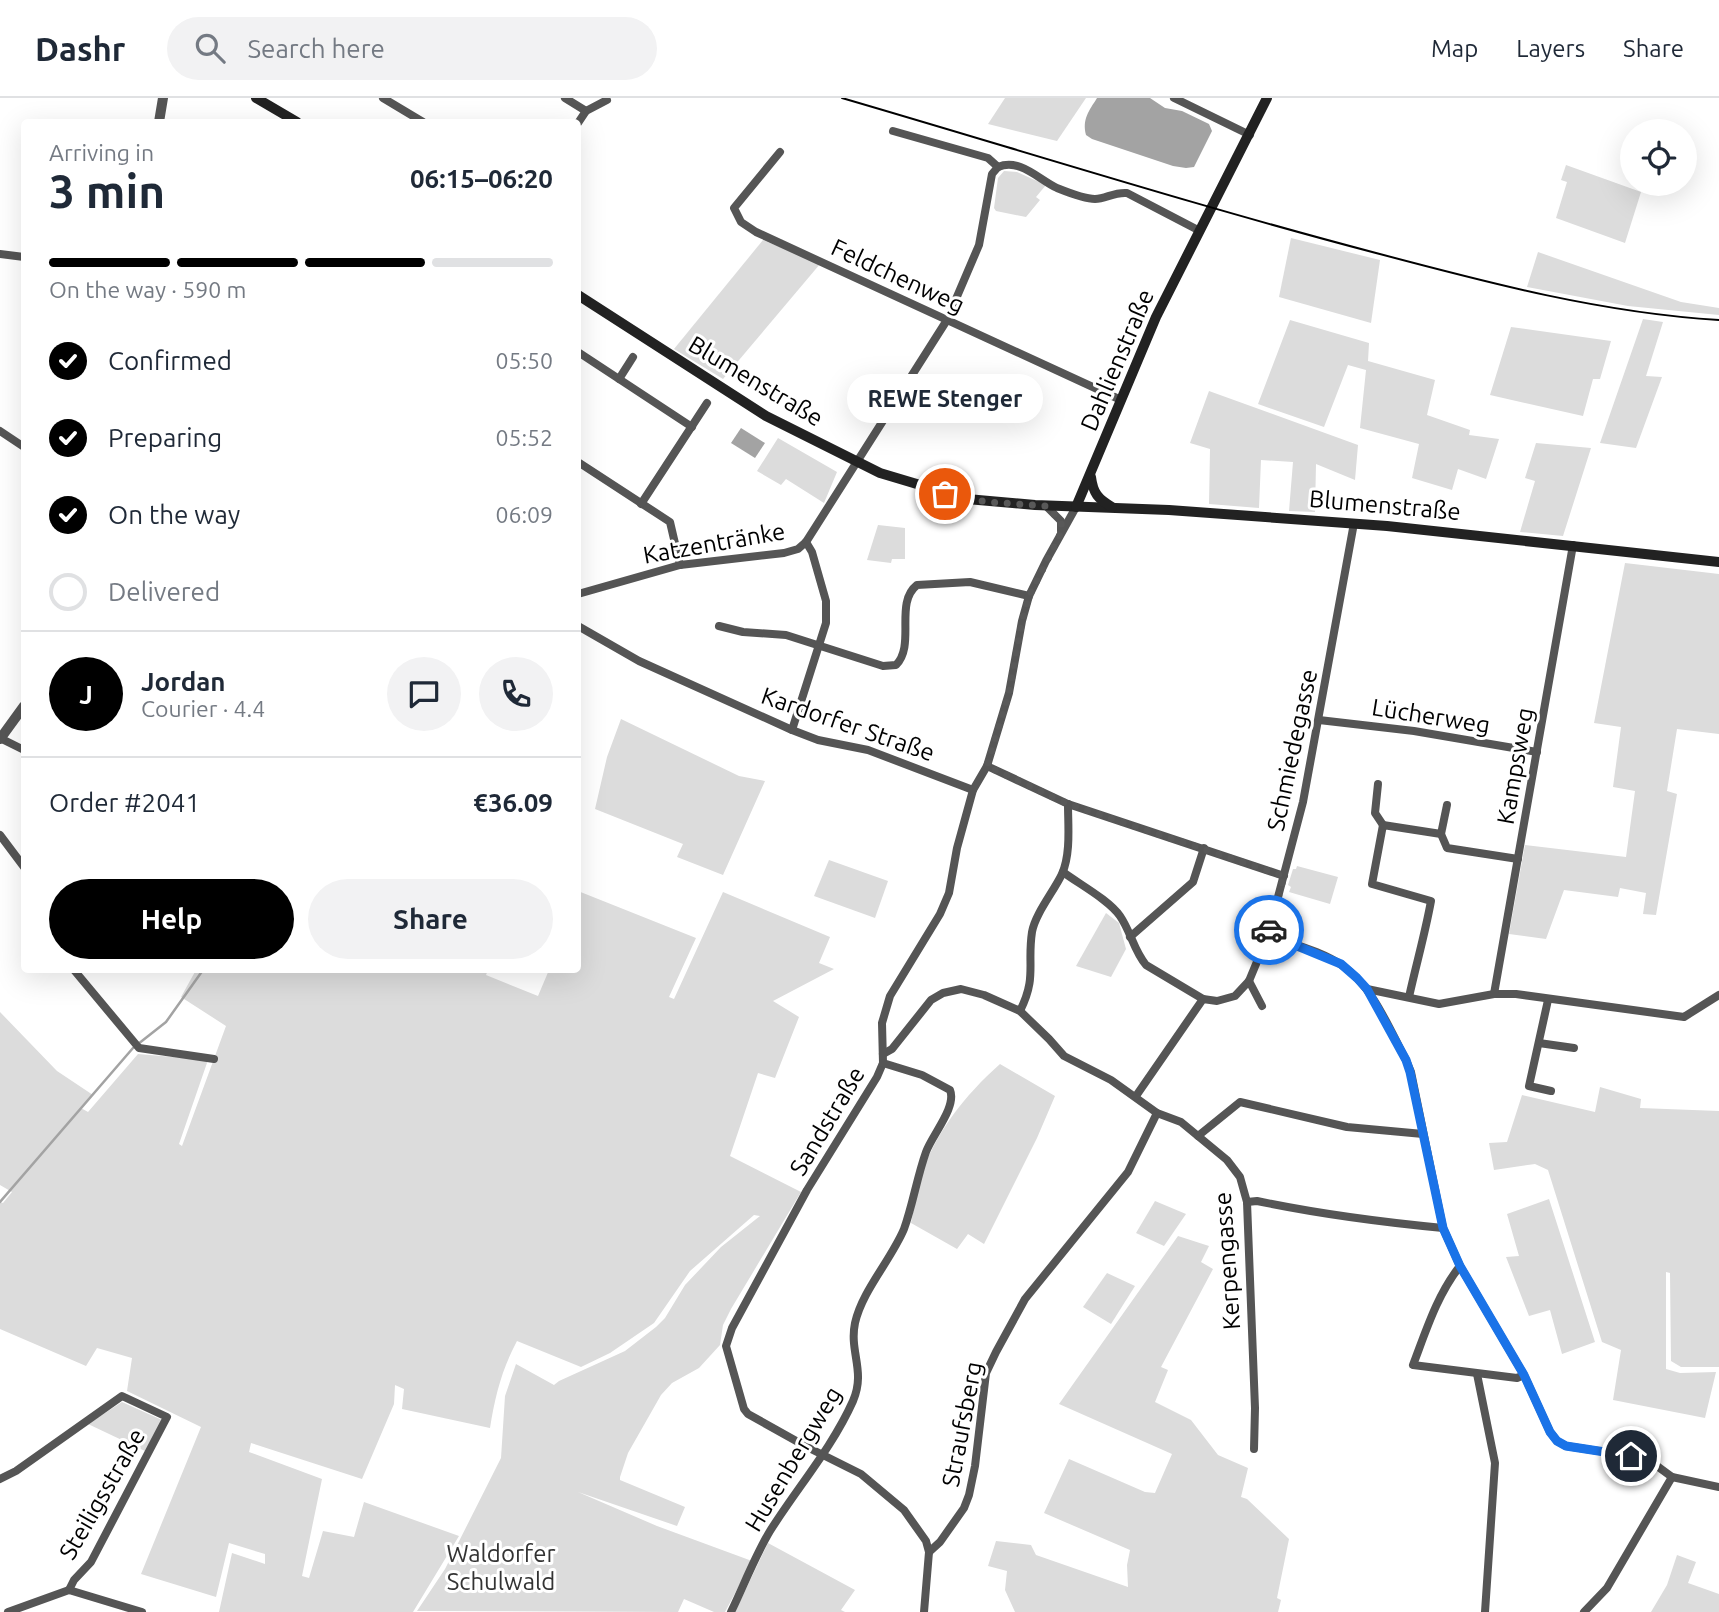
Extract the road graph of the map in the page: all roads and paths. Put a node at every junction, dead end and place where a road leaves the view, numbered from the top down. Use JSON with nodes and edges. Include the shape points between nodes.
{"nodes":[{"id":1,"x":163,"y":98,"type":"edge"},
{"id":2,"x":256,"y":98,"type":"edge"},
{"id":3,"x":383,"y":98,"type":"edge"},
{"id":4,"x":565,"y":98,"type":"edge"},
{"id":5,"x":1174,"y":98,"type":"edge"},
{"id":6,"x":1267,"y":98,"type":"edge"},
{"id":7,"x":607,"y":100,"type":"dead end"},
{"id":8,"x":586,"y":111,"type":"junction"},
{"id":9,"x":160,"y":119,"type":"edge"},
{"id":10,"x":292,"y":119,"type":"edge"},
{"id":11,"x":418,"y":119,"type":"edge"},
{"id":12,"x":581,"y":119,"type":"edge"},
{"id":13,"x":893,"y":131,"type":"dead end"},
{"id":14,"x":1250,"y":135,"type":"junction"},
{"id":15,"x":780,"y":152,"type":"dead end"},
{"id":16,"x":998,"y":167,"type":"junction"},
{"id":17,"x":1198,"y":230,"type":"junction"},
{"id":18,"x":0,"y":254,"type":"edge"},
{"id":19,"x":21,"y":257,"type":"edge"},
{"id":20,"x":581,"y":297,"type":"edge"},
{"id":21,"x":947,"y":320,"type":"junction"},
{"id":22,"x":581,"y":354,"type":"edge"},
{"id":23,"x":633,"y":357,"type":"dead end"},
{"id":24,"x":619,"y":379,"type":"junction"},
{"id":25,"x":1121,"y":400,"type":"junction"},
{"id":26,"x":707,"y":403,"type":"dead end"},
{"id":27,"x":692,"y":427,"type":"junction"},
{"id":28,"x":0,"y":430,"type":"edge"},
{"id":29,"x":21,"y":445,"type":"edge"},
{"id":30,"x":856,"y":463,"type":"junction"},
{"id":31,"x":581,"y":464,"type":"edge"},
{"id":32,"x":1091,"y":477,"type":"junction"},
{"id":33,"x":641,"y":504,"type":"junction"},
{"id":34,"x":1046,"y":506,"type":"junction"},
{"id":35,"x":1076,"y":507,"type":"junction"},
{"id":36,"x":1112,"y":507,"type":"junction"},
{"id":37,"x":1354,"y":523,"type":"junction"},
{"id":38,"x":1062,"y":531,"type":"junction"},
{"id":39,"x":806,"y":542,"type":"junction"},
{"id":40,"x":1573,"y":545,"type":"junction"},
{"id":41,"x":1719,"y":562,"type":"edge"},
{"id":42,"x":680,"y":565,"type":"junction"},
{"id":43,"x":581,"y":593,"type":"edge"},
{"id":44,"x":1029,"y":596,"type":"junction"},
{"id":45,"x":719,"y":626,"type":"dead end"},
{"id":46,"x":581,"y":628,"type":"edge"},
{"id":47,"x":819,"y":646,"type":"junction"},
{"id":48,"x":21,"y":710,"type":"edge"},
{"id":49,"x":1319,"y":720,"type":"junction"},
{"id":50,"x":792,"y":730,"type":"junction"},
{"id":51,"x":0,"y":738,"type":"edge"},
{"id":52,"x":21,"y":748,"type":"edge"},
{"id":53,"x":1537,"y":752,"type":"junction"},
{"id":54,"x":987,"y":766,"type":"junction"},
{"id":55,"x":1378,"y":784,"type":"dead end"},
{"id":56,"x":973,"y":790,"type":"junction"},
{"id":57,"x":1068,"y":804,"type":"junction"},
{"id":58,"x":1447,"y":805,"type":"dead end"},
{"id":59,"x":1382,"y":825,"type":"junction"},
{"id":60,"x":1441,"y":834,"type":"junction"},
{"id":61,"x":0,"y":835,"type":"edge"},
{"id":62,"x":1204,"y":848,"type":"junction"},
{"id":63,"x":1518,"y":859,"type":"junction"},
{"id":64,"x":21,"y":863,"type":"edge"},
{"id":65,"x":1063,"y":872,"type":"junction"},
{"id":66,"x":1284,"y":876,"type":"junction"},
{"id":67,"x":1268,"y":934,"type":"junction"},
{"id":68,"x":1130,"y":937,"type":"junction"},
{"id":69,"x":76,"y":973,"type":"edge"},
{"id":70,"x":1249,"y":981,"type":"junction"},
{"id":71,"x":1367,"y":989,"type":"junction"},
{"id":72,"x":1494,"y":994,"type":"junction"},
{"id":73,"x":1719,"y":995,"type":"edge"},
{"id":74,"x":1409,"y":997,"type":"junction"},
{"id":75,"x":1203,"y":999,"type":"junction"},
{"id":76,"x":1548,"y":1000,"type":"junction"},
{"id":77,"x":1262,"y":1006,"type":"dead end"},
{"id":78,"x":1020,"y":1011,"type":"junction"},
{"id":79,"x":1539,"y":1044,"type":"junction"},
{"id":80,"x":1574,"y":1048,"type":"dead end"},
{"id":81,"x":214,"y":1059,"type":"dead end"},
{"id":82,"x":883,"y":1059,"type":"junction"},
{"id":83,"x":1551,"y":1091,"type":"dead end"},
{"id":84,"x":1136,"y":1096,"type":"junction"},
{"id":85,"x":1157,"y":1113,"type":"junction"},
{"id":86,"x":1423,"y":1134,"type":"junction"},
{"id":87,"x":1198,"y":1136,"type":"junction"},
{"id":88,"x":1247,"y":1202,"type":"junction"},
{"id":89,"x":1443,"y":1228,"type":"junction"},
{"id":90,"x":1460,"y":1266,"type":"junction"},
{"id":91,"x":1477,"y":1374,"type":"junction"},
{"id":92,"x":1524,"y":1375,"type":"junction"},
{"id":93,"x":1254,"y":1449,"type":"dead end"},
{"id":94,"x":822,"y":1454,"type":"junction"},
{"id":95,"x":1672,"y":1477,"type":"junction"},
{"id":96,"x":0,"y":1479,"type":"edge"},
{"id":97,"x":1719,"y":1487,"type":"edge"},
{"id":98,"x":929,"y":1552,"type":"junction"},
{"id":99,"x":69,"y":1590,"type":"junction"},
{"id":100,"x":8,"y":1612,"type":"edge"},
{"id":101,"x":142,"y":1612,"type":"edge"},
{"id":102,"x":731,"y":1612,"type":"edge"},
{"id":103,"x":924,"y":1612,"type":"edge"},
{"id":104,"x":1485,"y":1612,"type":"edge"},
{"id":105,"x":1584,"y":1612,"type":"edge"}],
"edges":[{"from":1,"to":9,"type":"street"},
{"from":2,"to":10,"type":"main road"},
{"from":3,"to":11,"type":"street"},
{"from":4,"to":8,"type":"street"},
{"from":5,"to":14,"type":"street"},
{"from":6,"to":14,"type":"main road","name":"Dahlienstraße"},
{"from":7,"to":8,"type":"street"},
{"from":8,"to":12,"type":"street"},
{"from":13,"to":16,"type":"street","via":[[988,158]]},
{"from":14,"to":17,"type":"main road","name":"Dahlienstraße"},
{"from":15,"to":21,"type":"street","name":"Feldchenweg","via":[[734,208],[741,222]]},
{"from":16,"to":17,"type":"street","via":[[1024,167],[1062,190],[1095,199],[1127,193]]},
{"from":16,"to":21,"type":"street","name":"Katzentränke","via":[[992,174],[978,245]]},
{"from":17,"to":25,"type":"main road","name":"Dahlienstraße"},
{"from":18,"to":19,"type":"street"},
{"from":20,"to":30,"type":"main road","name":"Blumenstraße","via":[[766,416]]},
{"from":21,"to":25,"type":"street","name":"Feldchenweg"},
{"from":21,"to":30,"type":"street","name":"Katzentränke"},
{"from":22,"to":24,"type":"street"},
{"from":23,"to":24,"type":"street"},
{"from":24,"to":27,"type":"street"},
{"from":25,"to":32,"type":"main road","name":"Dahlienstraße"},
{"from":26,"to":27,"type":"street"},
{"from":27,"to":33,"type":"street"},
{"from":28,"to":29,"type":"street"},
{"from":30,"to":34,"type":"main road","name":"Blumenstraße","via":[[967,499]]},
{"from":30,"to":39,"type":"street","name":"Katzentränke"},
{"from":31,"to":33,"type":"street"},
{"from":32,"to":35,"type":"main road","name":"Dahlienstraße"},
{"from":32,"to":36,"type":"main road","via":[[1092,490]]},
{"from":33,"to":42,"type":"street","via":[[670,522]]},
{"from":34,"to":35,"type":"main road","name":"Blumenstraße"},
{"from":34,"to":38,"type":"street","via":[[1061,521]]},
{"from":35,"to":36,"type":"main road","name":"Blumenstraße"},
{"from":35,"to":38,"type":"street","name":"Sandstraße"},
{"from":36,"to":37,"type":"main road","name":"Blumenstraße"},
{"from":37,"to":40,"type":"main road","name":"Blumenstraße"},
{"from":37,"to":49,"type":"street","name":"Schmiedegasse"},
{"from":38,"to":44,"type":"street","name":"Sandstraße"},
{"from":39,"to":42,"type":"street","name":"Katzentränke","via":[[784,553]]},
{"from":39,"to":47,"type":"street","via":[[826,601]]},
{"from":40,"to":41,"type":"main road","name":"Blumenstraße"},
{"from":40,"to":53,"type":"street","name":"Kampsweg"},
{"from":42,"to":43,"type":"street","name":"Katzentränke"},
{"from":44,"to":47,"type":"street","via":[[970,582],[922,584],[908,596],[903,654],[896,665],[883,666]]},
{"from":44,"to":54,"type":"street","name":"Sandstraße","via":[[1009,693]]},
{"from":45,"to":47,"type":"street","via":[[786,635]]},
{"from":46,"to":50,"type":"street","name":"Kardorfer Straße","via":[[634,659]]},
{"from":47,"to":50,"type":"street"},
{"from":48,"to":51,"type":"street"},
{"from":49,"to":53,"type":"street","name":"Lücherweg"},
{"from":49,"to":66,"type":"street","name":"Schmiedegasse"},
{"from":50,"to":56,"type":"street","name":"Kardorfer Straße","via":[[867,750]]},
{"from":51,"to":52,"type":"street"},
{"from":53,"to":63,"type":"street","name":"Kampsweg"},
{"from":54,"to":56,"type":"street","name":"Sandstraße"},
{"from":54,"to":57,"type":"street"},
{"from":55,"to":59,"type":"street","via":[[1375,813]]},
{"from":56,"to":82,"type":"street","name":"Sandstraße","via":[[949,893],[890,996],[882,1023]]},
{"from":57,"to":62,"type":"street"},
{"from":57,"to":65,"type":"street"},
{"from":58,"to":60,"type":"street"},
{"from":59,"to":60,"type":"street"},
{"from":59,"to":74,"type":"street","via":[[1372,884],[1431,901]]},
{"from":60,"to":63,"type":"street","via":[[1447,848]]},
{"from":61,"to":64,"type":"street"},
{"from":62,"to":66,"type":"street"},
{"from":62,"to":68,"type":"street","via":[[1193,882]]},
{"from":63,"to":72,"type":"street","name":"Kampsweg"},
{"from":65,"to":68,"type":"street","via":[[1112,907]]},
{"from":65,"to":78,"type":"street","via":[[1032,930],[1032,976]]},
{"from":66,"to":67,"type":"street","name":"Schmiedegasse"},
{"from":67,"to":70,"type":"street","name":"Schmiedegasse"},
{"from":67,"to":71,"type":"street","via":[[1341,964]]},
{"from":68,"to":75,"type":"street","via":[[1146,965]]},
{"from":69,"to":81,"type":"street","via":[[139,1048]]},
{"from":70,"to":75,"type":"street","via":[[1235,996]]},
{"from":70,"to":77,"type":"street"},
{"from":71,"to":74,"type":"street"},
{"from":71,"to":86,"type":"street","via":[[1406,1060]]},
{"from":72,"to":74,"type":"street","via":[[1439,1004]]},
{"from":72,"to":76,"type":"street"},
{"from":73,"to":76,"type":"street","via":[[1684,1017]]},
{"from":75,"to":84,"type":"street"},
{"from":76,"to":79,"type":"street"},
{"from":78,"to":82,"type":"street","via":[[961,989],[943,993],[930,1000]]},
{"from":78,"to":84,"type":"street","name":"Kerpengasse","via":[[1064,1056]]},
{"from":79,"to":80,"type":"street"},
{"from":79,"to":83,"type":"street","via":[[1529,1086]]},
{"from":82,"to":94,"type":"street","name":"Husenbergweg","via":[[950,1090],[953,1097],[917,1177],[904,1229],[855,1324],[860,1383]]},
{"from":82,"to":94,"type":"street","name":"Sandstraße","via":[[866,1096],[807,1189],[726,1346],[748,1414]]},
{"from":84,"to":85,"type":"street","name":"Kerpengasse"},
{"from":85,"to":87,"type":"street","name":"Kerpengasse","via":[[1181,1122]]},
{"from":85,"to":98,"type":"street","name":"Straufsberg","via":[[1128,1172],[1026,1299],[996,1352],[986,1373],[969,1495]]},
{"from":86,"to":87,"type":"street","via":[[1347,1128],[1240,1102]]},
{"from":86,"to":89,"type":"street"},
{"from":87,"to":88,"type":"street","name":"Kerpengasse","via":[[1240,1177]]},
{"from":88,"to":89,"type":"street"},
{"from":88,"to":93,"type":"street","name":"Kerpengasse"},
{"from":89,"to":90,"type":"street"},
{"from":90,"to":91,"type":"street","via":[[1438,1301],[1413,1365]]},
{"from":90,"to":92,"type":"street"},
{"from":91,"to":92,"type":"street"},
{"from":91,"to":104,"type":"street","via":[[1495,1463]]},
{"from":92,"to":95,"type":"street","via":[[1557,1441],[1631,1456]]},
{"from":94,"to":98,"type":"street","name":"Sandstraße","via":[[861,1474],[901,1507]]},
{"from":94,"to":102,"type":"street","name":"Husenbergweg","via":[[769,1533]]},
{"from":95,"to":97,"type":"street"},
{"from":95,"to":105,"type":"street","via":[[1607,1588]]},
{"from":96,"to":99,"type":"street","name":"Steiligsstraße","via":[[122,1396],[167,1417],[91,1562]]},
{"from":98,"to":103,"type":"street"},
{"from":99,"to":100,"type":"street"},
{"from":99,"to":101,"type":"street"}]}
